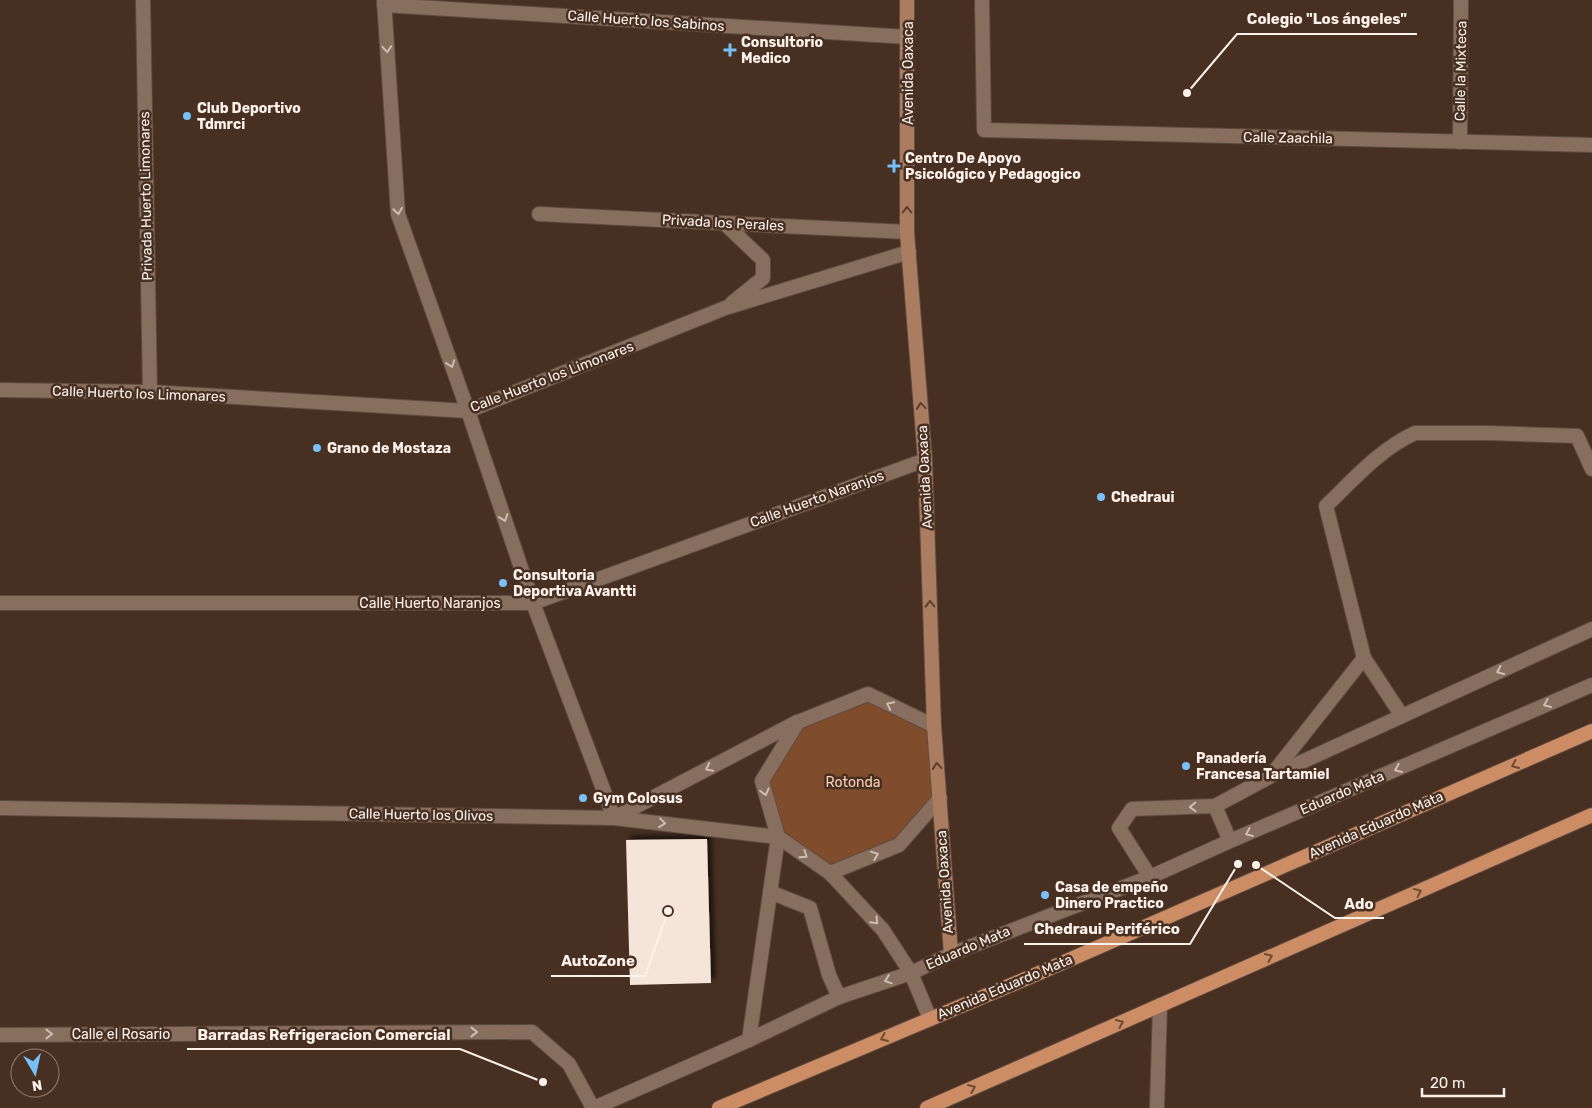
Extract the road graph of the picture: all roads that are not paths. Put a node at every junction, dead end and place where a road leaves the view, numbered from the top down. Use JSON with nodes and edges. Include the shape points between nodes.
{"nodes":[{"id":1,"x":143,"y":0,"type":"edge"},
{"id":2,"x":907,"y":0,"type":"edge"},
{"id":3,"x":982,"y":0,"type":"edge"},
{"id":4,"x":1462,"y":0,"type":"edge"},
{"id":5,"x":384,"y":2,"type":"edge"},
{"id":6,"x":908,"y":37,"type":"junction"},
{"id":7,"x":1460,"y":142,"type":"junction"},
{"id":8,"x":1592,"y":145,"type":"edge"},
{"id":9,"x":539,"y":214,"type":"dead end"},
{"id":10,"x":724,"y":223,"type":"junction"},
{"id":11,"x":907,"y":232,"type":"junction"},
{"id":12,"x":909,"y":252,"type":"junction"},
{"id":13,"x":726,"y":308,"type":"junction"},
{"id":14,"x":0,"y":390,"type":"edge"},
{"id":15,"x":150,"y":392,"type":"junction"},
{"id":16,"x":468,"y":411,"type":"junction"},
{"id":17,"x":925,"y":460,"type":"junction"},
{"id":18,"x":1592,"y":469,"type":"edge"},
{"id":19,"x":0,"y":603,"type":"edge"},
{"id":20,"x":533,"y":603,"type":"junction"},
{"id":21,"x":1592,"y":629,"type":"edge"},
{"id":22,"x":1364,"y":658,"type":"junction"},
{"id":23,"x":1592,"y":685,"type":"edge"},
{"id":24,"x":1402,"y":716,"type":"junction"},
{"id":25,"x":798,"y":722,"type":"junction"},
{"id":26,"x":934,"y":726,"type":"junction"},
{"id":27,"x":1592,"y":731,"type":"edge"},
{"id":28,"x":1271,"y":776,"type":"junction"},
{"id":29,"x":940,"y":798,"type":"junction"},
{"id":30,"x":1592,"y":804,"type":"edge"},
{"id":31,"x":1215,"y":806,"type":"junction"},
{"id":32,"x":0,"y":808,"type":"edge"},
{"id":33,"x":1592,"y":815,"type":"edge"},
{"id":34,"x":614,"y":818,"type":"junction"},
{"id":35,"x":1577,"y":822,"type":"junction"},
{"id":36,"x":778,"y":837,"type":"junction"},
{"id":37,"x":1230,"y":841,"type":"junction"},
{"id":38,"x":830,"y":873,"type":"junction"},
{"id":39,"x":1150,"y":877,"type":"junction"},
{"id":40,"x":770,"y":892,"type":"junction"},
{"id":41,"x":951,"y":954,"type":"junction"},
{"id":42,"x":911,"y":972,"type":"junction"},
{"id":43,"x":839,"y":997,"type":"junction"},
{"id":44,"x":1160,"y":1005,"type":"junction"},
{"id":45,"x":930,"y":1019,"type":"junction"},
{"id":46,"x":0,"y":1034,"type":"edge"},
{"id":47,"x":749,"y":1040,"type":"junction"},
{"id":48,"x":941,"y":1105,"type":"edge"},
{"id":49,"x":594,"y":1108,"type":"edge"},
{"id":50,"x":719,"y":1108,"type":"edge"},
{"id":51,"x":927,"y":1108,"type":"edge"},
{"id":52,"x":1157,"y":1108,"type":"edge"}],
"edges":[{"from":1,"to":15,"type":"street","name":"Privada Huerto Limonares"},
{"from":2,"to":6,"type":"main road","name":"Avenida Oaxaca"},
{"from":3,"to":7,"type":"street","name":"Calle Zaachila","via":[[984,130]]},
{"from":4,"to":7,"type":"street","name":"Calle la Mixteca"},
{"from":5,"to":6,"type":"street","name":"Calle Huerto los Sabinos"},
{"from":5,"to":16,"type":"street","one_way":true,"via":[[398,214]]},
{"from":11,"to":6,"type":"main road","name":"Avenida Oaxaca","one_way":true},
{"from":7,"to":8,"type":"street","name":"Calle Zaachila"},
{"from":9,"to":10,"type":"street","name":"Privada los Perales"},
{"from":10,"to":11,"type":"street","name":"Privada los Perales"},
{"from":10,"to":13,"type":"street","via":[[763,260],[763,278]]},
{"from":11,"to":12,"type":"main road","name":"Avenida Oaxaca"},
{"from":12,"to":13,"type":"street","name":"Calle Huerto los Limonares"},
{"from":17,"to":12,"type":"main road","name":"Avenida Oaxaca","one_way":true},
{"from":13,"to":16,"type":"street","name":"Calle Huerto los Limonares"},
{"from":14,"to":15,"type":"street","name":"Calle Huerto los Limonares"},
{"from":15,"to":16,"type":"street","name":"Calle Huerto los Limonares"},
{"from":16,"to":20,"type":"street","one_way":true},
{"from":17,"to":20,"type":"street","name":"Calle Huerto Naranjos"},
{"from":26,"to":17,"type":"main road","name":"Avenida Oaxaca","one_way":true},
{"from":18,"to":22,"type":"street","via":[[1577,436],[1415,433],[1376,458],[1326,506]]},
{"from":19,"to":20,"type":"street","name":"Calle Huerto Naranjos"},
{"from":20,"to":34,"type":"street"},
{"from":21,"to":24,"type":"street","one_way":true},
{"from":22,"to":24,"type":"street"},
{"from":22,"to":28,"type":"street"},
{"from":23,"to":37,"type":"street","name":"Eduardo Mata","one_way":true},
{"from":24,"to":28,"type":"street"},
{"from":26,"to":25,"type":"street","one_way":true,"via":[[868,694]]},
{"from":25,"to":34,"type":"street","one_way":true},
{"from":25,"to":36,"type":"street","one_way":true,"via":[[762,781]]},
{"from":29,"to":26,"type":"main road","name":"Avenida Oaxaca","one_way":true},
{"from":27,"to":45,"type":"main road","name":"Avenida Eduardo Mata","one_way":true},
{"from":28,"to":31,"type":"street"},
{"from":38,"to":29,"type":"street","one_way":true,"via":[[900,846]]},
{"from":29,"to":41,"type":"main road","name":"Avenida Oaxaca"},
{"from":30,"to":35,"type":"main road"},
{"from":31,"to":37,"type":"street"},
{"from":31,"to":39,"type":"street","one_way":true,"via":[[1132,809],[1119,828]]},
{"from":32,"to":34,"type":"street","name":"Calle Huerto los Olivos"},
{"from":33,"to":35,"type":"main road"},
{"from":34,"to":36,"type":"street","name":"Calle Huerto los Olivos","one_way":true},
{"from":44,"to":35,"type":"main road","one_way":true},
{"from":36,"to":38,"type":"street","name":"Calle Huerto los Olivos","one_way":true},
{"from":36,"to":40,"type":"street"},
{"from":37,"to":39,"type":"street","name":"Eduardo Mata"},
{"from":38,"to":42,"type":"street","name":"Calle Huerto los Olivos","one_way":true,"via":[[883,930]]},
{"from":39,"to":41,"type":"street","name":"Eduardo Mata"},
{"from":40,"to":43,"type":"street","via":[[810,908],[829,975]]},
{"from":40,"to":47,"type":"street"},
{"from":41,"to":42,"type":"street","name":"Eduardo Mata"},
{"from":42,"to":43,"type":"street","name":"Eduardo Mata","one_way":true},
{"from":42,"to":45,"type":"street","name":"Calle Huerto los Olivos"},
{"from":43,"to":47,"type":"street","name":"Eduardo Mata"},
{"from":48,"to":44,"type":"main road","one_way":true},
{"from":44,"to":52,"type":"street"},
{"from":45,"to":50,"type":"main road","name":"Avenida Eduardo Mata","one_way":true},
{"from":46,"to":49,"type":"street","name":"Calle el Rosario","one_way":true,"via":[[532,1032],[569,1064]]},
{"from":47,"to":49,"type":"street","name":"Eduardo Mata"},
{"from":48,"to":51,"type":"main road"}]}
